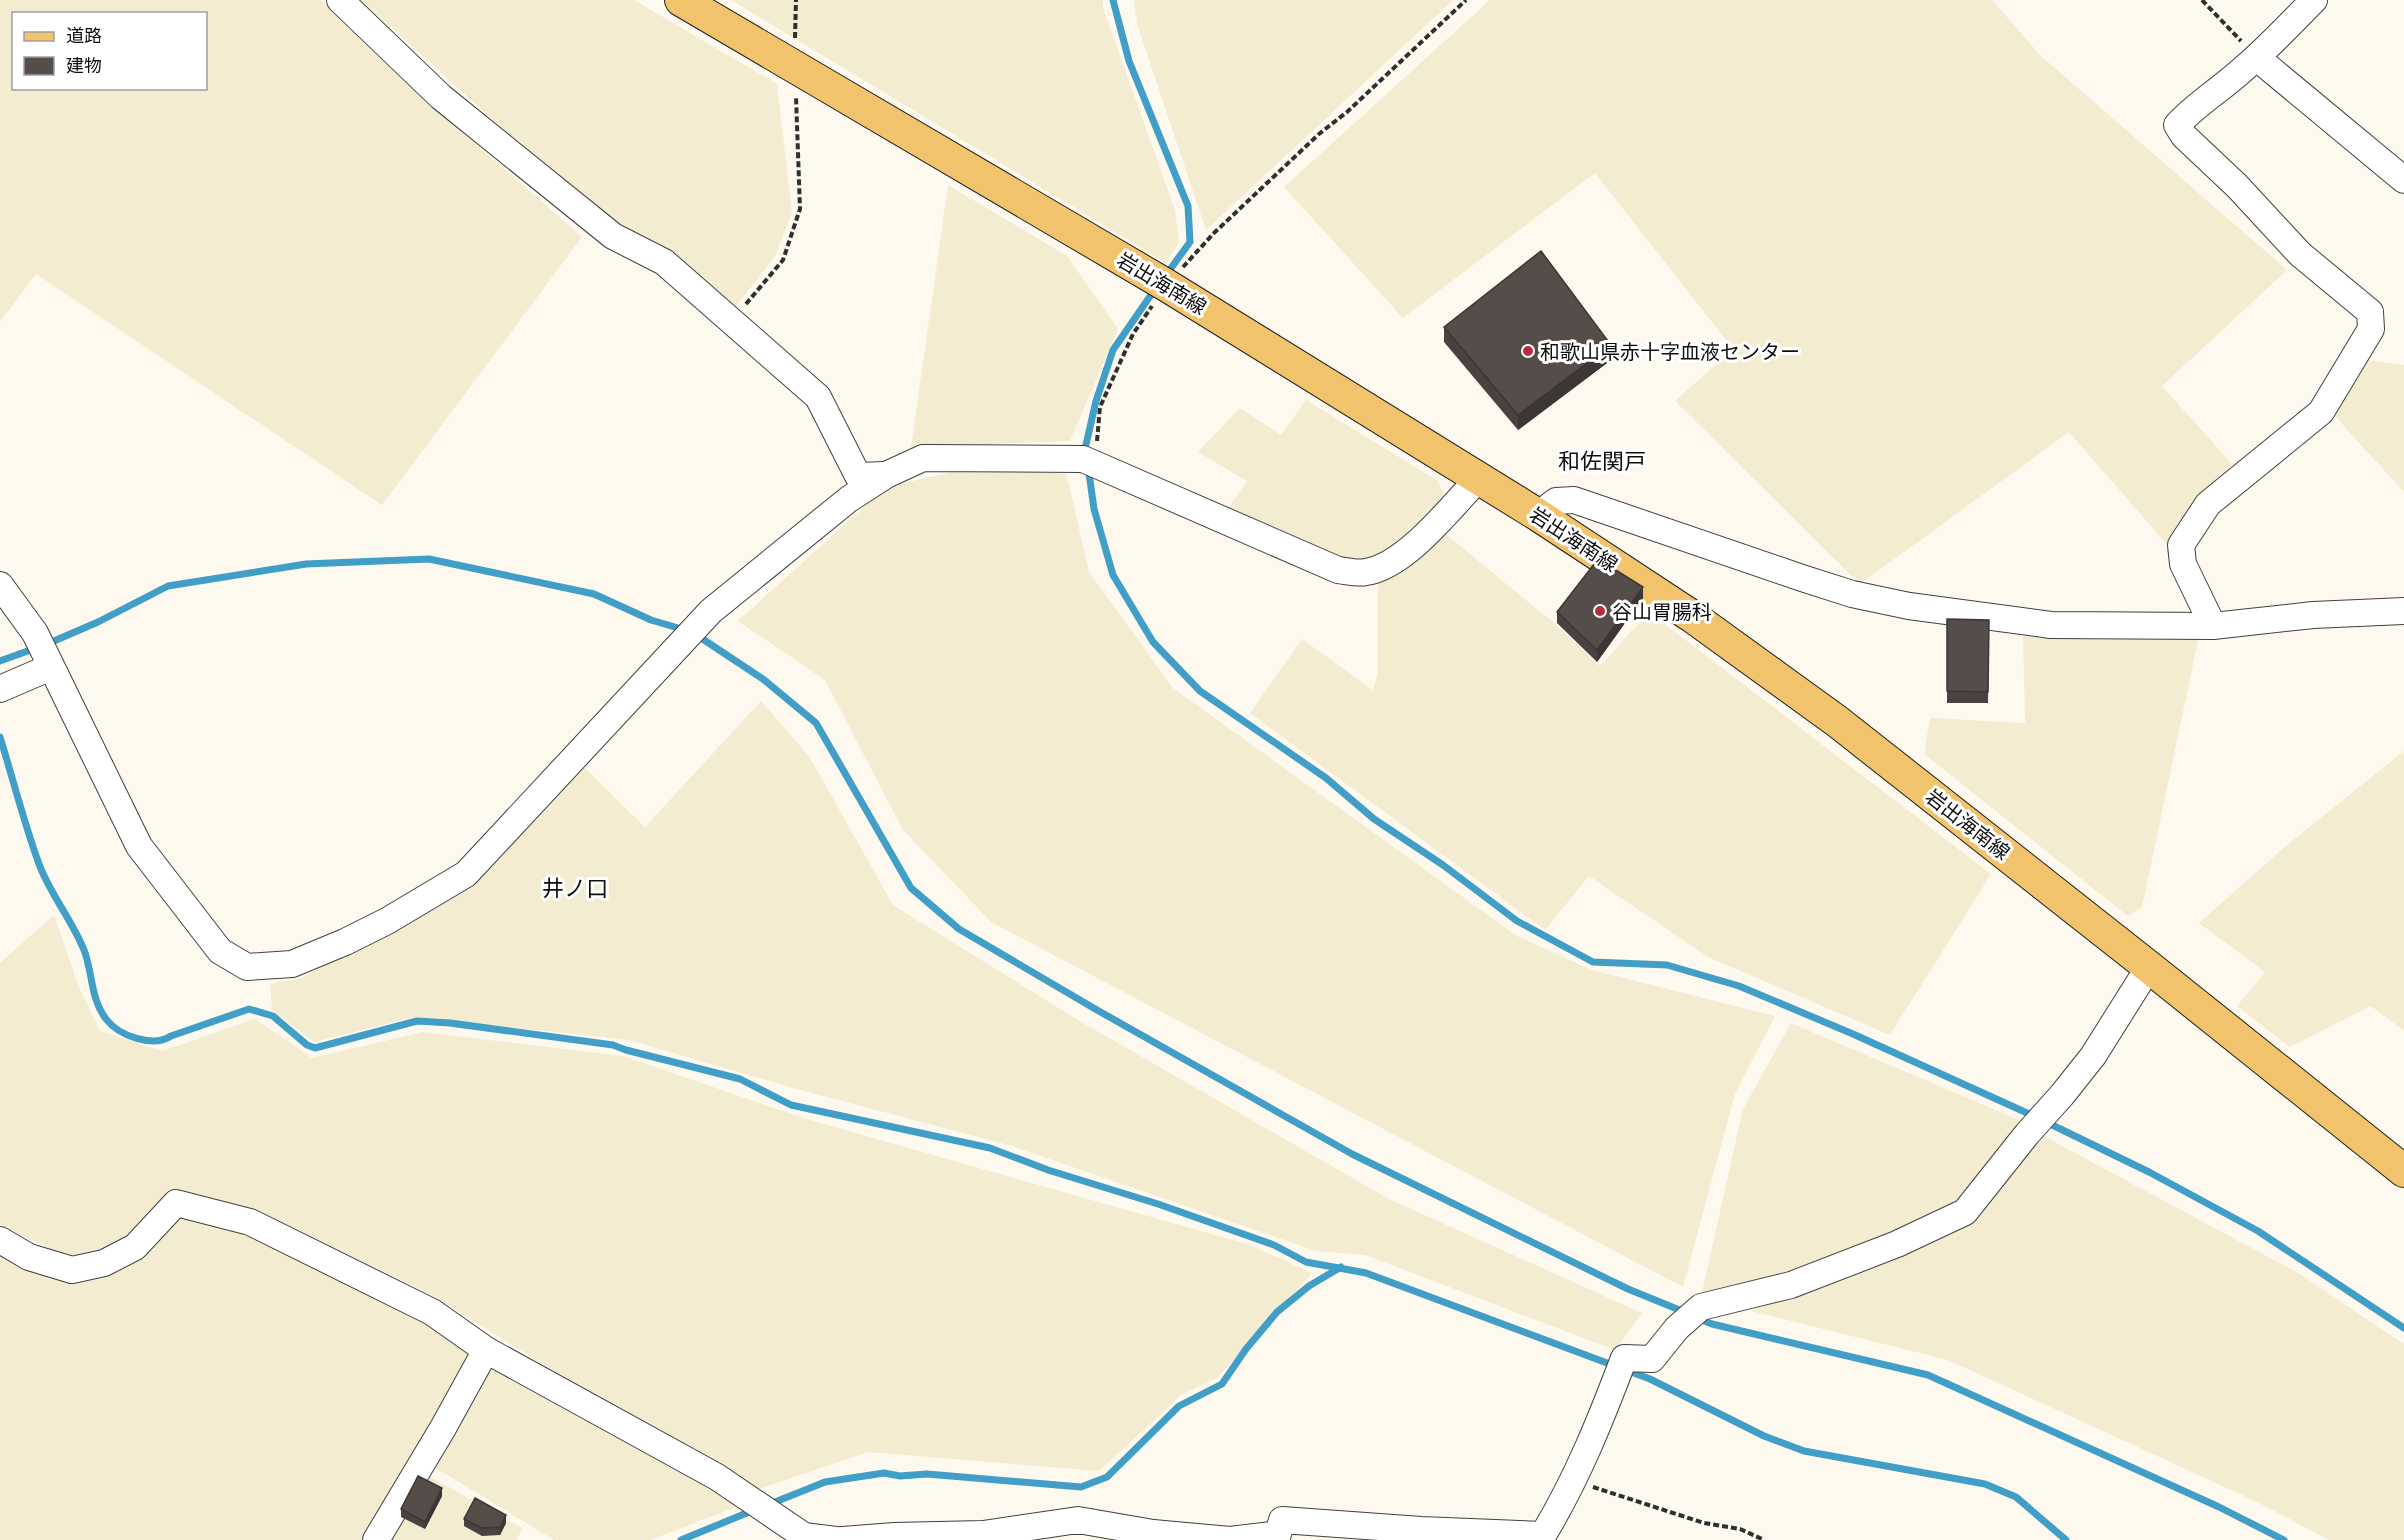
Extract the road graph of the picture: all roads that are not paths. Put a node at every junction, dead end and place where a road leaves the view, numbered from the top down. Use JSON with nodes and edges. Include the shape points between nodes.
{"nodes":[{"id":1,"x":340,"y":0,"type":"edge"},
{"id":2,"x":681,"y":0,"type":"edge"},
{"id":3,"x":2314,"y":0,"type":"edge"},
{"id":4,"x":2257,"y":58,"type":"junction"},
{"id":5,"x":2404,"y":180,"type":"edge"},
{"id":6,"x":886,"y":475,"type":"junction"},
{"id":7,"x":1479,"y":478,"type":"junction"},
{"id":8,"x":1538,"y":515,"type":"junction"},
{"id":9,"x":0,"y":585,"type":"edge"},
{"id":10,"x":2404,"y":611,"type":"edge"},
{"id":11,"x":2213,"y":626,"type":"junction"},
{"id":12,"x":51,"y":667,"type":"junction"},
{"id":13,"x":0,"y":689,"type":"edge"},
{"id":14,"x":2149,"y":967,"type":"junction"},
{"id":15,"x":2404,"y":1172,"type":"edge"},
{"id":16,"x":0,"y":1240,"type":"edge"},
{"id":17,"x":486,"y":1350,"type":"junction"},
{"id":18,"x":376,"y":1540,"type":"edge"},
{"id":19,"x":836,"y":1540,"type":"edge"},
{"id":20,"x":843,"y":1540,"type":"edge"}],
"edges":[{"from":1,"to":6,"type":"street","via":[[441,97],[613,236],[664,262],[818,397],[858,476]]},
{"from":2,"to":7,"type":"main road","name":"岩出海南線","via":[[1166,285]]},
{"from":3,"to":4,"type":"street"},
{"from":4,"to":5,"type":"street"},
{"from":4,"to":11,"type":"street","via":[[2190,110],[2177,125],[2300,254],[2370,312],[2372,329],[2321,412],[2208,504],[2181,546],[2183,564]]},
{"from":6,"to":7,"type":"street","via":[[923,458],[1083,459],[1338,570],[1365,572],[1393,563]]},
{"from":6,"to":12,"type":"street","via":[[849,499],[711,611],[466,874],[387,921],[292,964],[248,968],[220,951],[139,846]]},
{"from":7,"to":8,"type":"main road","name":"岩出海南線"},
{"from":8,"to":11,"type":"street","via":[[1556,501],[1574,500],[1852,594],[1909,606],[2052,625]]},
{"from":8,"to":14,"type":"main road","name":"岩出海南線","via":[[1693,617],[1838,722]]},
{"from":9,"to":12,"type":"street","via":[[35,633]]},
{"from":10,"to":11,"type":"street","via":[[2313,615]]},
{"from":12,"to":13,"type":"street"},
{"from":14,"to":15,"type":"main road","name":"岩出海南線"},
{"from":14,"to":20,"type":"street","via":[[2092,1056],[1965,1212],[1897,1244],[1791,1285],[1701,1307],[1677,1328],[1652,1359],[1624,1358],[1596,1430],[1543,1535],[1282,1520],[1278,1534],[1230,1540],[1153,1533],[1078,1520],[982,1534]]},
{"from":16,"to":17,"type":"street","via":[[29,1257],[72,1270],[93,1266],[135,1247],[176,1203],[250,1222],[432,1312]]},
{"from":17,"to":18,"type":"street"},
{"from":17,"to":19,"type":"street","via":[[717,1477],[804,1536]]}]}
